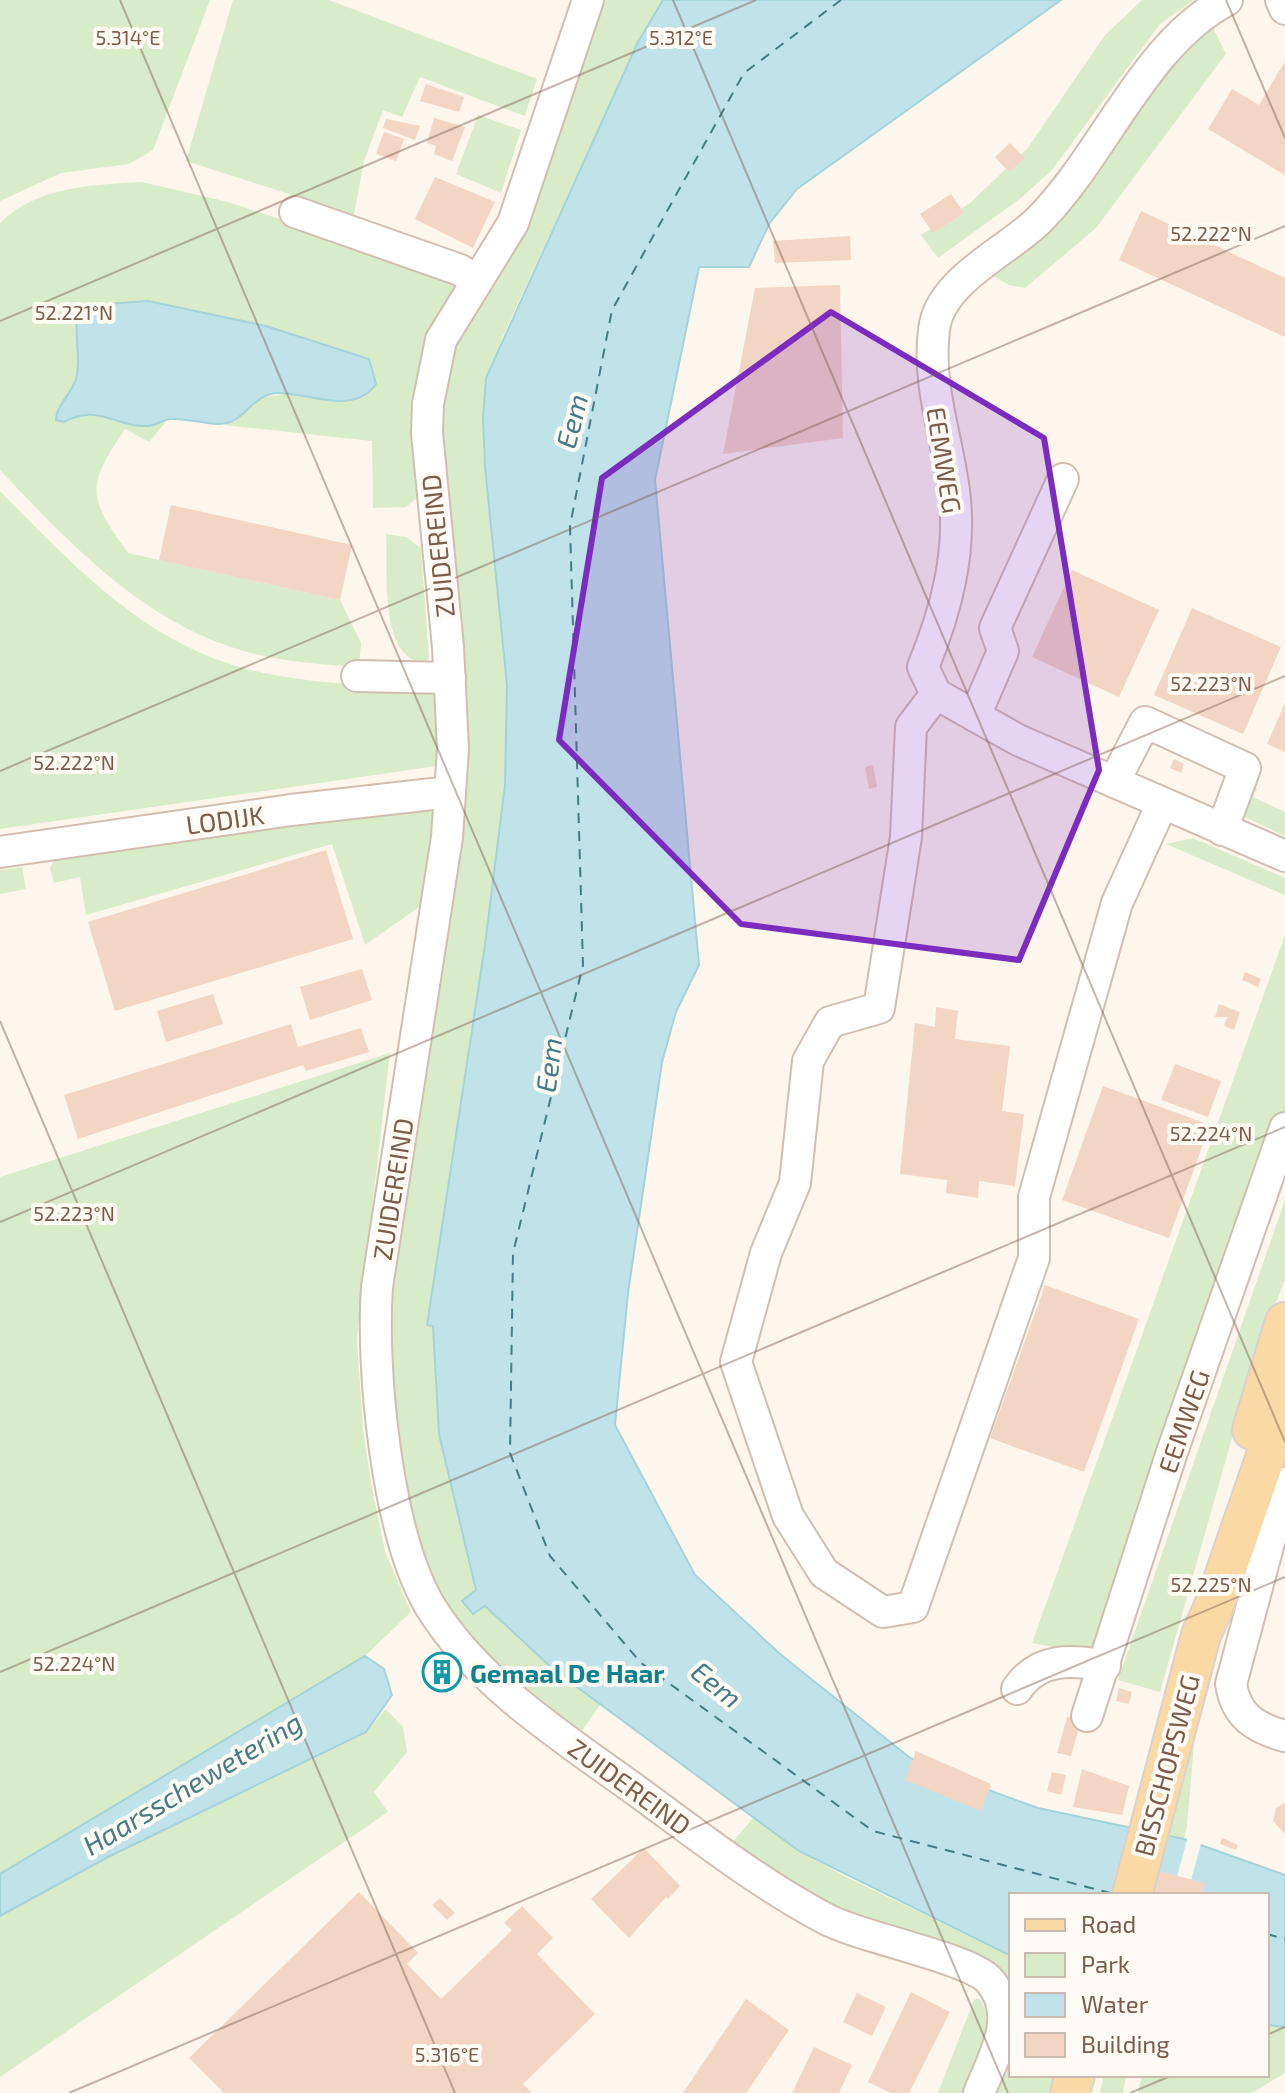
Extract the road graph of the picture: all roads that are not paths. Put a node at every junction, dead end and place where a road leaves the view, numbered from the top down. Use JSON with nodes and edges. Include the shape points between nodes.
{"nodes":[{"id":1,"x":588,"y":0,"type":"edge"},
{"id":2,"x":1227,"y":0,"type":"edge"},
{"id":3,"x":1281,"y":0,"type":"edge"},
{"id":4,"x":1285,"y":9,"type":"edge"},
{"id":5,"x":295,"y":212,"type":"dead end"},
{"id":6,"x":476,"y":280,"type":"junction"},
{"id":7,"x":1063,"y":479,"type":"dead end"},
{"id":8,"x":357,"y":676,"type":"dead end"},
{"id":9,"x":450,"y":678,"type":"junction"},
{"id":10,"x":936,"y":694,"type":"junction"},
{"id":11,"x":975,"y":716,"type":"junction"},
{"id":12,"x":1114,"y":782,"type":"junction"},
{"id":13,"x":450,"y":792,"type":"junction"},
{"id":14,"x":1162,"y":804,"type":"junction"},
{"id":15,"x":1222,"y":830,"type":"junction"},
{"id":16,"x":0,"y":852,"type":"edge"},
{"id":17,"x":1285,"y":856,"type":"edge"},
{"id":18,"x":1285,"y":1128,"type":"edge"},
{"id":19,"x":1285,"y":1322,"type":"edge"},
{"id":20,"x":1285,"y":1401,"type":"edge"},
{"id":21,"x":1285,"y":1483,"type":"edge"},
{"id":22,"x":1201,"y":1635,"type":"junction"},
{"id":23,"x":1105,"y":1666,"type":"junction"},
{"id":24,"x":1017,"y":1689,"type":"dead end"},
{"id":25,"x":1087,"y":1716,"type":"dead end"},
{"id":26,"x":1285,"y":1736,"type":"edge"},
{"id":27,"x":1133,"y":1893,"type":"edge"},
{"id":28,"x":979,"y":2093,"type":"edge"}],
"edges":[{"from":1,"to":6,"type":"street","name":"ZUIDEREIND","via":[[525,192],[501,247]]},
{"from":2,"to":10,"type":"street","name":"EEMWEG","via":[[1161,56],[1076,178],[1038,221],[956,287],[934,325],[931,374],[955,493],[955,556],[945,613],[923,667]]},
{"from":3,"to":4,"type":"street"},
{"from":5,"to":6,"type":"street"},
{"from":6,"to":9,"type":"street","name":"ZUIDEREIND","via":[[441,340],[428,404]]},
{"from":7,"to":11,"type":"street","via":[[995,628],[1003,651]]},
{"from":8,"to":9,"type":"street"},
{"from":9,"to":13,"type":"street","name":"ZUIDEREIND"},
{"from":10,"to":11,"type":"street"},
{"from":10,"to":14,"type":"street","via":[[911,727],[906,837],[879,1008],[830,1022],[808,1061],[795,1183],[766,1253],[736,1362],[788,1516],[824,1573],[883,1612],[913,1607],[1034,1258],[1034,1197],[1117,903]]},
{"from":11,"to":12,"type":"street"},
{"from":12,"to":14,"type":"street"},
{"from":12,"to":15,"type":"street","via":[[1145,722],[1245,768]]},
{"from":13,"to":16,"type":"street","name":"LODIJK"},
{"from":13,"to":28,"type":"street","name":"ZUIDEREIND","via":[[376,1305],[390,1476],[418,1582],[447,1631],[509,1693],[741,1867],[853,1932],[987,1977],[1005,2018]]},
{"from":14,"to":15,"type":"street"},
{"from":15,"to":17,"type":"street"},
{"from":18,"to":23,"type":"street","name":"EEMWEG","via":[[1171,1455]]},
{"from":19,"to":22,"type":"main road","name":"BISSCHOPSWEG","via":[[1201,1602]]},
{"from":20,"to":22,"type":"main road","name":"BISSCHOPSWEG"},
{"from":21,"to":26,"type":"street","via":[[1231,1684],[1241,1715]]},
{"from":22,"to":27,"type":"main road","name":"BISSCHOPSWEG"},
{"from":23,"to":24,"type":"street","via":[[1071,1659],[1027,1674]]},
{"from":23,"to":25,"type":"street","name":"EEMWEG"}]}
